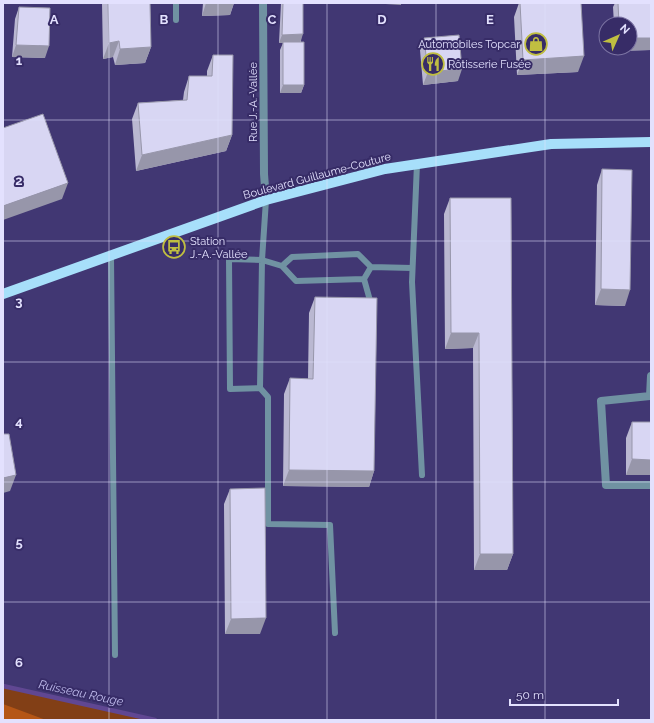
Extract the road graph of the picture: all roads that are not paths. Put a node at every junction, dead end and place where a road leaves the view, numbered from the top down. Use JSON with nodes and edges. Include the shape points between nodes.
{"nodes":[{"id":1,"x":176,"y":3,"type":"edge"},
{"id":2,"x":264,"y":3,"type":"edge"},
{"id":3,"x":176,"y":20,"type":"dead end"},
{"id":4,"x":651,"y":142,"type":"edge"},
{"id":5,"x":417,"y":164,"type":"junction"},
{"id":6,"x":266,"y":200,"type":"junction"},
{"id":7,"x":111,"y":257,"type":"junction"},
{"id":8,"x":262,"y":260,"type":"junction"},
{"id":9,"x":282,"y":266,"type":"junction"},
{"id":10,"x":371,"y":267,"type":"junction"},
{"id":11,"x":412,"y":268,"type":"junction"},
{"id":12,"x":364,"y":279,"type":"junction"},
{"id":13,"x":3,"y":294,"type":"edge"},
{"id":14,"x":372,"y":308,"type":"edge"},
{"id":15,"x":651,"y":376,"type":"edge"},
{"id":16,"x":260,"y":388,"type":"junction"},
{"id":17,"x":422,"y":475,"type":"dead end"},
{"id":18,"x":651,"y":485,"type":"edge"},
{"id":19,"x":335,"y":633,"type":"dead end"},
{"id":20,"x":115,"y":655,"type":"dead end"}],
"edges":[{"from":1,"to":3,"type":"lane"},
{"from":2,"to":6,"type":"street","name":"Rue J.-A.-Vallée"},
{"from":4,"to":5,"type":"main road","name":"Boulevard Guillaume-Couture","via":[[551,144]]},
{"from":5,"to":6,"type":"main road","name":"Boulevard Guillaume-Couture","via":[[385,169]]},
{"from":5,"to":11,"type":"lane"},
{"from":6,"to":7,"type":"main road","name":"Boulevard Guillaume-Couture"},
{"from":6,"to":8,"type":"lane"},
{"from":7,"to":13,"type":"main road","name":"Boulevard Guillaume-Couture"},
{"from":7,"to":20,"type":"lane"},
{"from":8,"to":9,"type":"lane"},
{"from":8,"to":16,"type":"lane"},
{"from":8,"to":16,"type":"lane","via":[[229,259],[230,389]]},
{"from":9,"to":10,"type":"lane","via":[[292,256],[358,254]]},
{"from":9,"to":12,"type":"lane","via":[[296,280]]},
{"from":10,"to":11,"type":"lane"},
{"from":10,"to":12,"type":"lane"},
{"from":11,"to":17,"type":"lane"},
{"from":12,"to":14,"type":"lane"},
{"from":15,"to":18,"type":"street","via":[[650,396],[601,401],[606,486]]},
{"from":16,"to":19,"type":"lane","via":[[268,397],[268,524],[330,525]]}]}
